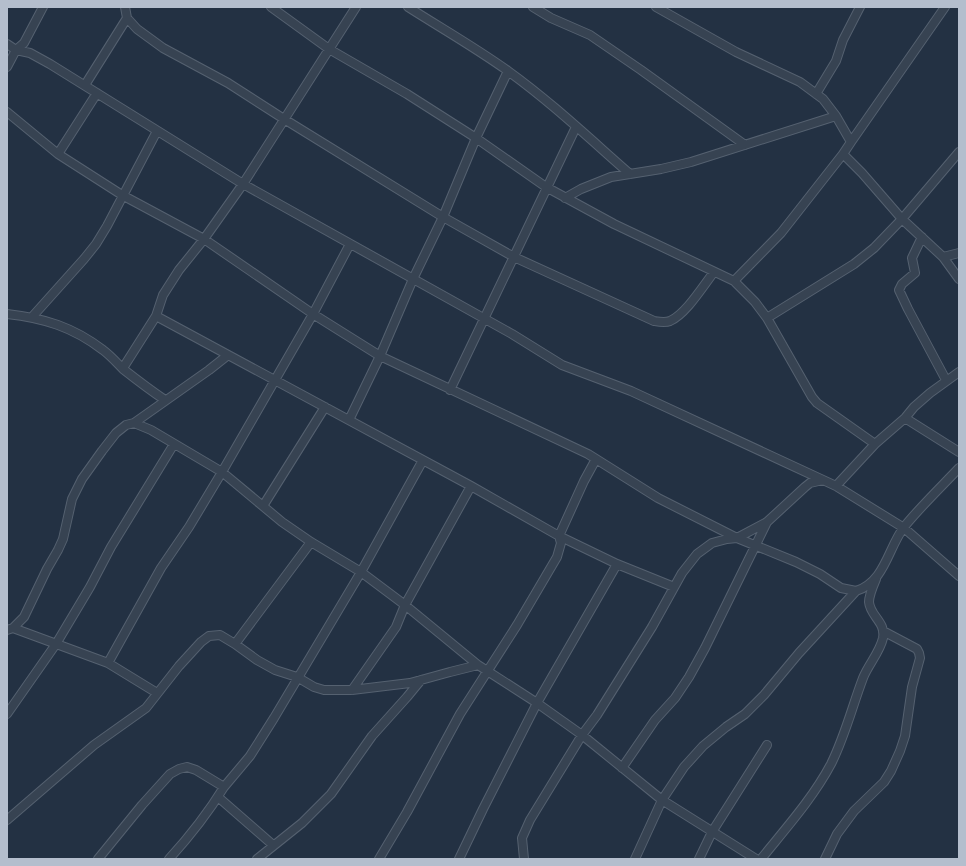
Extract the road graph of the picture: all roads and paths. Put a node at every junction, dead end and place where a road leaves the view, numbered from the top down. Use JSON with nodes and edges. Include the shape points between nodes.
{"nodes":[{"id":1,"x":43,"y":7,"type":"edge"},
{"id":2,"x":125,"y":7,"type":"edge"},
{"id":3,"x":271,"y":7,"type":"edge"},
{"id":4,"x":356,"y":7,"type":"edge"},
{"id":5,"x":408,"y":7,"type":"edge"},
{"id":6,"x":533,"y":7,"type":"edge"},
{"id":7,"x":656,"y":7,"type":"edge"},
{"id":8,"x":860,"y":7,"type":"edge"},
{"id":9,"x":945,"y":7,"type":"edge"},
{"id":10,"x":127,"y":18,"type":"junction"},
{"id":11,"x":7,"y":44,"type":"edge"},
{"id":12,"x":328,"y":49,"type":"junction"},
{"id":13,"x":16,"y":50,"type":"junction"},
{"id":14,"x":7,"y":67,"type":"edge"},
{"id":15,"x":508,"y":71,"type":"junction"},
{"id":16,"x":85,"y":85,"type":"junction"},
{"id":17,"x":97,"y":93,"type":"junction"},
{"id":18,"x":816,"y":94,"type":"junction"},
{"id":19,"x":7,"y":112,"type":"edge"},
{"id":20,"x":836,"y":116,"type":"junction"},
{"id":21,"x":284,"y":120,"type":"junction"},
{"id":22,"x":576,"y":127,"type":"junction"},
{"id":23,"x":157,"y":130,"type":"junction"},
{"id":24,"x":476,"y":138,"type":"junction"},
{"id":25,"x":851,"y":142,"type":"junction"},
{"id":26,"x":745,"y":145,"type":"junction"},
{"id":27,"x":959,"y":152,"type":"edge"},
{"id":28,"x":58,"y":154,"type":"junction"},
{"id":29,"x":843,"y":154,"type":"junction"},
{"id":30,"x":630,"y":174,"type":"junction"},
{"id":31,"x":243,"y":184,"type":"junction"},
{"id":32,"x":546,"y":187,"type":"junction"},
{"id":33,"x":122,"y":195,"type":"junction"},
{"id":34,"x":565,"y":198,"type":"junction"},
{"id":35,"x":444,"y":216,"type":"junction"},
{"id":36,"x":902,"y":219,"type":"junction"},
{"id":37,"x":922,"y":238,"type":"junction"},
{"id":38,"x":204,"y":239,"type":"junction"},
{"id":39,"x":350,"y":244,"type":"junction"},
{"id":40,"x":959,"y":253,"type":"edge"},
{"id":41,"x":943,"y":256,"type":"junction"},
{"id":42,"x":514,"y":257,"type":"junction"},
{"id":43,"x":714,"y":272,"type":"junction"},
{"id":44,"x":959,"y":279,"type":"edge"},
{"id":45,"x":413,"y":280,"type":"junction"},
{"id":46,"x":734,"y":282,"type":"junction"},
{"id":47,"x":7,"y":314,"type":"edge"},
{"id":48,"x":313,"y":314,"type":"junction"},
{"id":49,"x":156,"y":316,"type":"junction"},
{"id":50,"x":32,"y":317,"type":"junction"},
{"id":51,"x":767,"y":318,"type":"junction"},
{"id":52,"x":484,"y":319,"type":"junction"},
{"id":53,"x":228,"y":355,"type":"junction"},
{"id":54,"x":380,"y":356,"type":"junction"},
{"id":55,"x":123,"y":368,"type":"junction"},
{"id":56,"x":959,"y":372,"type":"edge"},
{"id":57,"x":274,"y":380,"type":"junction"},
{"id":58,"x":946,"y":380,"type":"junction"},
{"id":59,"x":450,"y":390,"type":"junction"},
{"id":60,"x":165,"y":400,"type":"junction"},
{"id":61,"x":325,"y":407,"type":"junction"},
{"id":62,"x":905,"y":418,"type":"junction"},
{"id":63,"x":349,"y":420,"type":"junction"},
{"id":64,"x":134,"y":422,"type":"junction"},
{"id":65,"x":174,"y":444,"type":"junction"},
{"id":66,"x":875,"y":444,"type":"junction"},
{"id":67,"x":959,"y":452,"type":"edge"},
{"id":68,"x":596,"y":459,"type":"junction"},
{"id":69,"x":423,"y":460,"type":"junction"},
{"id":70,"x":959,"y":468,"type":"edge"},
{"id":71,"x":222,"y":472,"type":"junction"},
{"id":72,"x":823,"y":480,"type":"junction"},
{"id":73,"x":471,"y":486,"type":"junction"},
{"id":74,"x":836,"y":486,"type":"junction"},
{"id":75,"x":263,"y":506,"type":"junction"},
{"id":76,"x":767,"y":522,"type":"junction"},
{"id":77,"x":904,"y":528,"type":"junction"},
{"id":78,"x":559,"y":536,"type":"junction"},
{"id":79,"x":737,"y":538,"type":"junction"},
{"id":80,"x":311,"y":542,"type":"junction"},
{"id":81,"x":756,"y":545,"type":"junction"},
{"id":82,"x":618,"y":564,"type":"junction"},
{"id":83,"x":361,"y":572,"type":"junction"},
{"id":84,"x":959,"y":576,"type":"edge"},
{"id":85,"x":876,"y":579,"type":"junction"},
{"id":86,"x":674,"y":587,"type":"junction"},
{"id":87,"x":856,"y":591,"type":"junction"},
{"id":88,"x":405,"y":605,"type":"junction"},
{"id":89,"x":10,"y":629,"type":"edge"},
{"id":90,"x":883,"y":631,"type":"junction"},
{"id":91,"x":56,"y":644,"type":"junction"},
{"id":92,"x":235,"y":644,"type":"junction"},
{"id":93,"x":108,"y":663,"type":"junction"},
{"id":94,"x":478,"y":665,"type":"junction"},
{"id":95,"x":488,"y":672,"type":"junction"},
{"id":96,"x":297,"y":677,"type":"junction"},
{"id":97,"x":421,"y":680,"type":"junction"},
{"id":98,"x":352,"y":690,"type":"junction"},
{"id":99,"x":157,"y":693,"type":"junction"},
{"id":100,"x":537,"y":703,"type":"junction"},
{"id":101,"x":7,"y":714,"type":"edge"},
{"id":102,"x":582,"y":735,"type":"junction"},
{"id":103,"x":767,"y":745,"type":"dead end"},
{"id":104,"x":622,"y":768,"type":"junction"},
{"id":105,"x":224,"y":787,"type":"junction"},
{"id":106,"x":218,"y":797,"type":"junction"},
{"id":107,"x":662,"y":800,"type":"junction"},
{"id":108,"x":7,"y":820,"type":"edge"},
{"id":109,"x":712,"y":832,"type":"junction"},
{"id":110,"x":273,"y":845,"type":"junction"},
{"id":111,"x":98,"y":859,"type":"edge"},
{"id":112,"x":169,"y":859,"type":"edge"},
{"id":113,"x":257,"y":859,"type":"edge"},
{"id":114,"x":379,"y":859,"type":"edge"},
{"id":115,"x":459,"y":859,"type":"edge"},
{"id":116,"x":524,"y":859,"type":"edge"},
{"id":117,"x":635,"y":859,"type":"edge"},
{"id":118,"x":699,"y":859,"type":"edge"},
{"id":119,"x":756,"y":859,"type":"edge"},
{"id":120,"x":762,"y":859,"type":"edge"},
{"id":121,"x":824,"y":859,"type":"edge"}],
"edges":[{"from":1,"to":13,"type":"street","via":[[24,43]]},
{"from":2,"to":10,"type":"street"},
{"from":3,"to":12,"type":"street"},
{"from":4,"to":12,"type":"street"},
{"from":5,"to":15,"type":"street"},
{"from":6,"to":26,"type":"street","via":[[590,35]]},
{"from":7,"to":18,"type":"street","via":[[736,52],[800,82]]},
{"from":8,"to":18,"type":"street","via":[[843,40],[836,61]]},
{"from":9,"to":25,"type":"street"},
{"from":10,"to":16,"type":"street"},
{"from":10,"to":21,"type":"street","via":[[137,29],[163,48],[228,83]]},
{"from":11,"to":13,"type":"street"},
{"from":12,"to":21,"type":"street"},
{"from":12,"to":24,"type":"street"},
{"from":13,"to":14,"type":"street"},
{"from":13,"to":16,"type":"street","via":[[37,56]]},
{"from":15,"to":22,"type":"street","via":[[543,97]]},
{"from":15,"to":24,"type":"street"},
{"from":16,"to":17,"type":"street"},
{"from":17,"to":23,"type":"street"},
{"from":17,"to":28,"type":"street"},
{"from":18,"to":20,"type":"street"},
{"from":19,"to":28,"type":"street"},
{"from":20,"to":25,"type":"street"},
{"from":20,"to":26,"type":"street"},
{"from":21,"to":31,"type":"street"},
{"from":21,"to":35,"type":"street"},
{"from":22,"to":30,"type":"street"},
{"from":22,"to":32,"type":"street"},
{"from":23,"to":31,"type":"street"},
{"from":23,"to":33,"type":"street"},
{"from":24,"to":32,"type":"street"},
{"from":24,"to":35,"type":"street"},
{"from":25,"to":29,"type":"street"},
{"from":26,"to":30,"type":"street","via":[[691,162]]},
{"from":27,"to":36,"type":"street"},
{"from":28,"to":33,"type":"street"},
{"from":29,"to":36,"type":"street"},
{"from":29,"to":46,"type":"street","via":[[781,233]]},
{"from":30,"to":34,"type":"street","via":[[596,182]]},
{"from":31,"to":38,"type":"street"},
{"from":31,"to":39,"type":"street"},
{"from":32,"to":34,"type":"street"},
{"from":32,"to":42,"type":"street"},
{"from":33,"to":38,"type":"street"},
{"from":33,"to":50,"type":"street","via":[[96,244]]},
{"from":34,"to":43,"type":"street"},
{"from":35,"to":42,"type":"street"},
{"from":35,"to":45,"type":"street"},
{"from":36,"to":37,"type":"street"},
{"from":36,"to":51,"type":"street","via":[[874,248],[854,264]]},
{"from":37,"to":41,"type":"street"},
{"from":37,"to":58,"type":"street","via":[[912,258],[915,272],[899,290]]},
{"from":38,"to":48,"type":"street"},
{"from":38,"to":49,"type":"street","via":[[163,295]]},
{"from":39,"to":45,"type":"street"},
{"from":39,"to":48,"type":"street"},
{"from":40,"to":41,"type":"street"},
{"from":41,"to":44,"type":"street"},
{"from":42,"to":43,"type":"street","via":[[654,321],[662,322],[670,321],[680,314]]},
{"from":42,"to":52,"type":"street"},
{"from":43,"to":46,"type":"street"},
{"from":45,"to":52,"type":"street"},
{"from":45,"to":54,"type":"street"},
{"from":46,"to":51,"type":"street"},
{"from":47,"to":50,"type":"street"},
{"from":48,"to":54,"type":"street"},
{"from":48,"to":57,"type":"street"},
{"from":49,"to":53,"type":"street"},
{"from":49,"to":55,"type":"street"},
{"from":50,"to":55,"type":"street","via":[[63,326],[85,338]]},
{"from":51,"to":66,"type":"street","via":[[817,403]]},
{"from":52,"to":59,"type":"street"},
{"from":52,"to":72,"type":"street","via":[[562,365],[630,391]]},
{"from":53,"to":57,"type":"street"},
{"from":53,"to":60,"type":"street"},
{"from":54,"to":59,"type":"street"},
{"from":54,"to":63,"type":"street"},
{"from":55,"to":60,"type":"street"},
{"from":56,"to":58,"type":"street"},
{"from":57,"to":61,"type":"street"},
{"from":57,"to":71,"type":"street"},
{"from":58,"to":62,"type":"street"},
{"from":59,"to":68,"type":"street"},
{"from":60,"to":64,"type":"street"},
{"from":61,"to":63,"type":"street"},
{"from":61,"to":75,"type":"street"},
{"from":62,"to":66,"type":"street"},
{"from":62,"to":67,"type":"street"},
{"from":63,"to":69,"type":"street"},
{"from":64,"to":65,"type":"street"},
{"from":64,"to":89,"type":"street","via":[[116,433],[82,479],[72,498],[58,550],[24,617]]},
{"from":65,"to":71,"type":"street"},
{"from":65,"to":91,"type":"street"},
{"from":66,"to":74,"type":"street"},
{"from":68,"to":78,"type":"street"},
{"from":68,"to":79,"type":"street","via":[[658,498]]},
{"from":69,"to":73,"type":"street"},
{"from":69,"to":83,"type":"street"},
{"from":70,"to":77,"type":"street"},
{"from":71,"to":75,"type":"street"},
{"from":71,"to":93,"type":"street","via":[[161,568]]},
{"from":72,"to":74,"type":"street"},
{"from":72,"to":76,"type":"street","via":[[810,483]]},
{"from":73,"to":78,"type":"street"},
{"from":73,"to":88,"type":"street"},
{"from":74,"to":77,"type":"street"},
{"from":75,"to":80,"type":"street"},
{"from":76,"to":79,"type":"street"},
{"from":76,"to":81,"type":"street"},
{"from":77,"to":84,"type":"street"},
{"from":77,"to":85,"type":"street"},
{"from":78,"to":82,"type":"street"},
{"from":78,"to":95,"type":"street","via":[[561,543],[557,557]]},
{"from":79,"to":81,"type":"street"},
{"from":79,"to":86,"type":"street","via":[[712,544],[696,554]]},
{"from":80,"to":83,"type":"street"},
{"from":80,"to":92,"type":"street"},
{"from":81,"to":87,"type":"street","via":[[820,574],[841,588]]},
{"from":81,"to":104,"type":"street","via":[[689,677]]},
{"from":82,"to":86,"type":"street"},
{"from":82,"to":100,"type":"street"},
{"from":83,"to":88,"type":"street"},
{"from":83,"to":96,"type":"street"},
{"from":85,"to":87,"type":"street"},
{"from":85,"to":90,"type":"street","via":[[869,600]]},
{"from":86,"to":102,"type":"street","via":[[652,627]]},
{"from":87,"to":107,"type":"street","via":[[799,653],[764,696],[703,746],[684,767]]},
{"from":88,"to":94,"type":"street"},
{"from":88,"to":98,"type":"street","via":[[396,626]]},
{"from":89,"to":91,"type":"street"},
{"from":90,"to":120,"type":"street","via":[[883,639],[864,676],[850,721],[831,764],[810,797]]},
{"from":90,"to":121,"type":"street","via":[[917,649],[919,653],[905,736],[884,782],[854,811],[837,834]]},
{"from":91,"to":93,"type":"street"},
{"from":91,"to":101,"type":"street"},
{"from":92,"to":96,"type":"street","via":[[275,670]]},
{"from":92,"to":99,"type":"street","via":[[220,636],[209,636],[194,649]]},
{"from":93,"to":99,"type":"street"},
{"from":94,"to":95,"type":"street"},
{"from":94,"to":97,"type":"street"},
{"from":95,"to":100,"type":"street"},
{"from":95,"to":114,"type":"street","via":[[460,714]]},
{"from":96,"to":98,"type":"street","via":[[324,690]]},
{"from":96,"to":105,"type":"street","via":[[250,756]]},
{"from":97,"to":98,"type":"street"},
{"from":97,"to":110,"type":"street","via":[[372,736],[331,794],[302,823]]},
{"from":99,"to":108,"type":"street","via":[[146,708],[94,745]]},
{"from":100,"to":102,"type":"street"},
{"from":100,"to":115,"type":"street"},
{"from":102,"to":104,"type":"street"},
{"from":102,"to":116,"type":"street","via":[[530,820],[522,838]]},
{"from":103,"to":109,"type":"street"},
{"from":104,"to":107,"type":"street"},
{"from":105,"to":106,"type":"street"},
{"from":105,"to":111,"type":"street","via":[[196,770],[187,767],[178,769],[170,774],[142,805]]},
{"from":106,"to":110,"type":"street"},
{"from":106,"to":112,"type":"street","via":[[191,835]]},
{"from":107,"to":109,"type":"street"},
{"from":107,"to":117,"type":"street"},
{"from":109,"to":118,"type":"street"},
{"from":109,"to":119,"type":"street"},
{"from":110,"to":113,"type":"street"}]}
